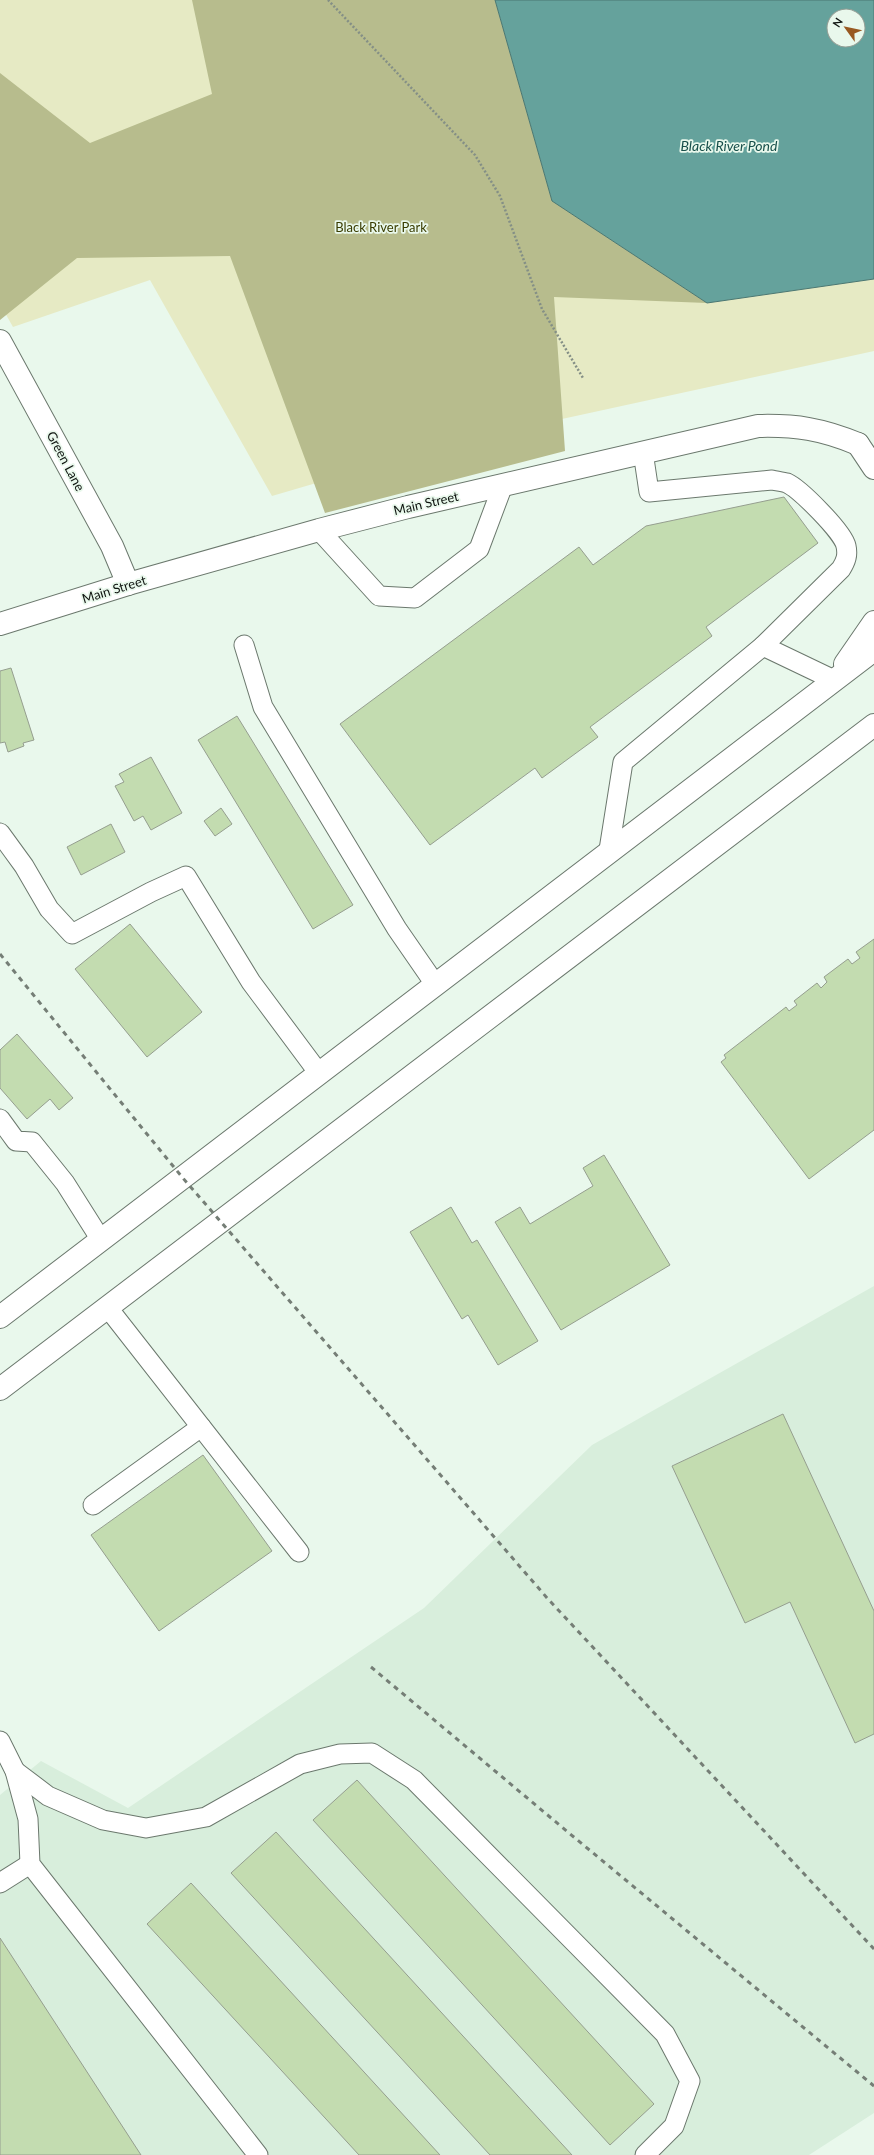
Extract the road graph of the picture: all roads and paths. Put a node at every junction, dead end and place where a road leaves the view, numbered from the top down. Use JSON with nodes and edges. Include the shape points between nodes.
{"nodes":[{"id":1,"x":328,"y":0,"type":"edge"},
{"id":2,"x":0,"y":341,"type":"edge"},
{"id":3,"x":583,"y":378,"type":"dead end"},
{"id":4,"x":866,"y":447,"type":"edge"},
{"id":5,"x":643,"y":452,"type":"junction"},
{"id":6,"x":874,"y":468,"type":"edge"},
{"id":7,"x":503,"y":485,"type":"junction"},
{"id":8,"x":319,"y":530,"type":"junction"},
{"id":9,"x":128,"y":584,"type":"junction"},
{"id":10,"x":874,"y":622,"type":"edge"},
{"id":11,"x":0,"y":624,"type":"edge"},
{"id":12,"x":244,"y":645,"type":"dead end"},
{"id":13,"x":762,"y":646,"type":"junction"},
{"id":14,"x":874,"y":650,"type":"edge"},
{"id":15,"x":834,"y":680,"type":"junction"},
{"id":16,"x":874,"y":725,"type":"edge"},
{"id":17,"x":0,"y":833,"type":"edge"},
{"id":18,"x":609,"y":850,"type":"junction"},
{"id":19,"x":435,"y":984,"type":"junction"},
{"id":20,"x":318,"y":1072,"type":"junction"},
{"id":21,"x":0,"y":1119,"type":"edge"},
{"id":22,"x":101,"y":1240,"type":"junction"},
{"id":23,"x":108,"y":1308,"type":"junction"},
{"id":24,"x":0,"y":1317,"type":"edge"},
{"id":25,"x":0,"y":1389,"type":"edge"},
{"id":26,"x":201,"y":1427,"type":"junction"},
{"id":27,"x":93,"y":1506,"type":"dead end"},
{"id":28,"x":299,"y":1552,"type":"dead end"},
{"id":29,"x":0,"y":1741,"type":"edge"},
{"id":30,"x":15,"y":1771,"type":"junction"},
{"id":31,"x":30,"y":1864,"type":"junction"},
{"id":32,"x":0,"y":1883,"type":"edge"},
{"id":33,"x":258,"y":2155,"type":"edge"},
{"id":34,"x":645,"y":2155,"type":"edge"}],
"edges":[{"from":1,"to":3,"type":"path","via":[[475,155],[500,196],[542,309]]},
{"from":2,"to":9,"type":"main road","name":"Green Lane","via":[[112,546]]},
{"from":4,"to":5,"type":"main road","name":"Main Street","via":[[809,427],[758,426]]},
{"from":4,"to":6,"type":"main road"},
{"from":5,"to":7,"type":"main road","name":"Main Street"},
{"from":5,"to":13,"type":"lane","via":[[650,492],[772,480],[787,483],[799,491],[846,544],[847,559],[841,569]]},
{"from":7,"to":8,"type":"main road","name":"Main Street"},
{"from":7,"to":8,"type":"lane","via":[[479,549],[415,598],[379,596]]},
{"from":8,"to":9,"type":"main road","name":"Main Street"},
{"from":9,"to":11,"type":"main road","name":"Main Street"},
{"from":10,"to":15,"type":"main road"},
{"from":12,"to":19,"type":"lane","via":[[263,707],[397,929]]},
{"from":13,"to":15,"type":"lane"},
{"from":13,"to":18,"type":"lane","via":[[623,762]]},
{"from":14,"to":15,"type":"main road"},
{"from":15,"to":18,"type":"main road"},
{"from":16,"to":23,"type":"main road"},
{"from":17,"to":20,"type":"lane","via":[[24,866],[49,909],[72,934],[186,876],[251,982]]},
{"from":18,"to":19,"type":"main road"},
{"from":19,"to":20,"type":"main road"},
{"from":20,"to":22,"type":"main road"},
{"from":21,"to":22,"type":"lane","via":[[16,1141],[32,1142],[65,1184]]},
{"from":22,"to":24,"type":"main road"},
{"from":23,"to":25,"type":"main road"},
{"from":23,"to":26,"type":"lane"},
{"from":26,"to":27,"type":"lane"},
{"from":26,"to":28,"type":"lane"},
{"from":29,"to":30,"type":"lane"},
{"from":30,"to":31,"type":"lane","via":[[28,1819]]},
{"from":30,"to":34,"type":"lane","via":[[48,1796],[103,1820],[146,1828],[206,1817],[300,1764],[340,1754],[372,1753],[414,1780],[665,2034],[690,2081],[674,2126]]},
{"from":31,"to":32,"type":"lane"},
{"from":31,"to":33,"type":"lane"}]}
